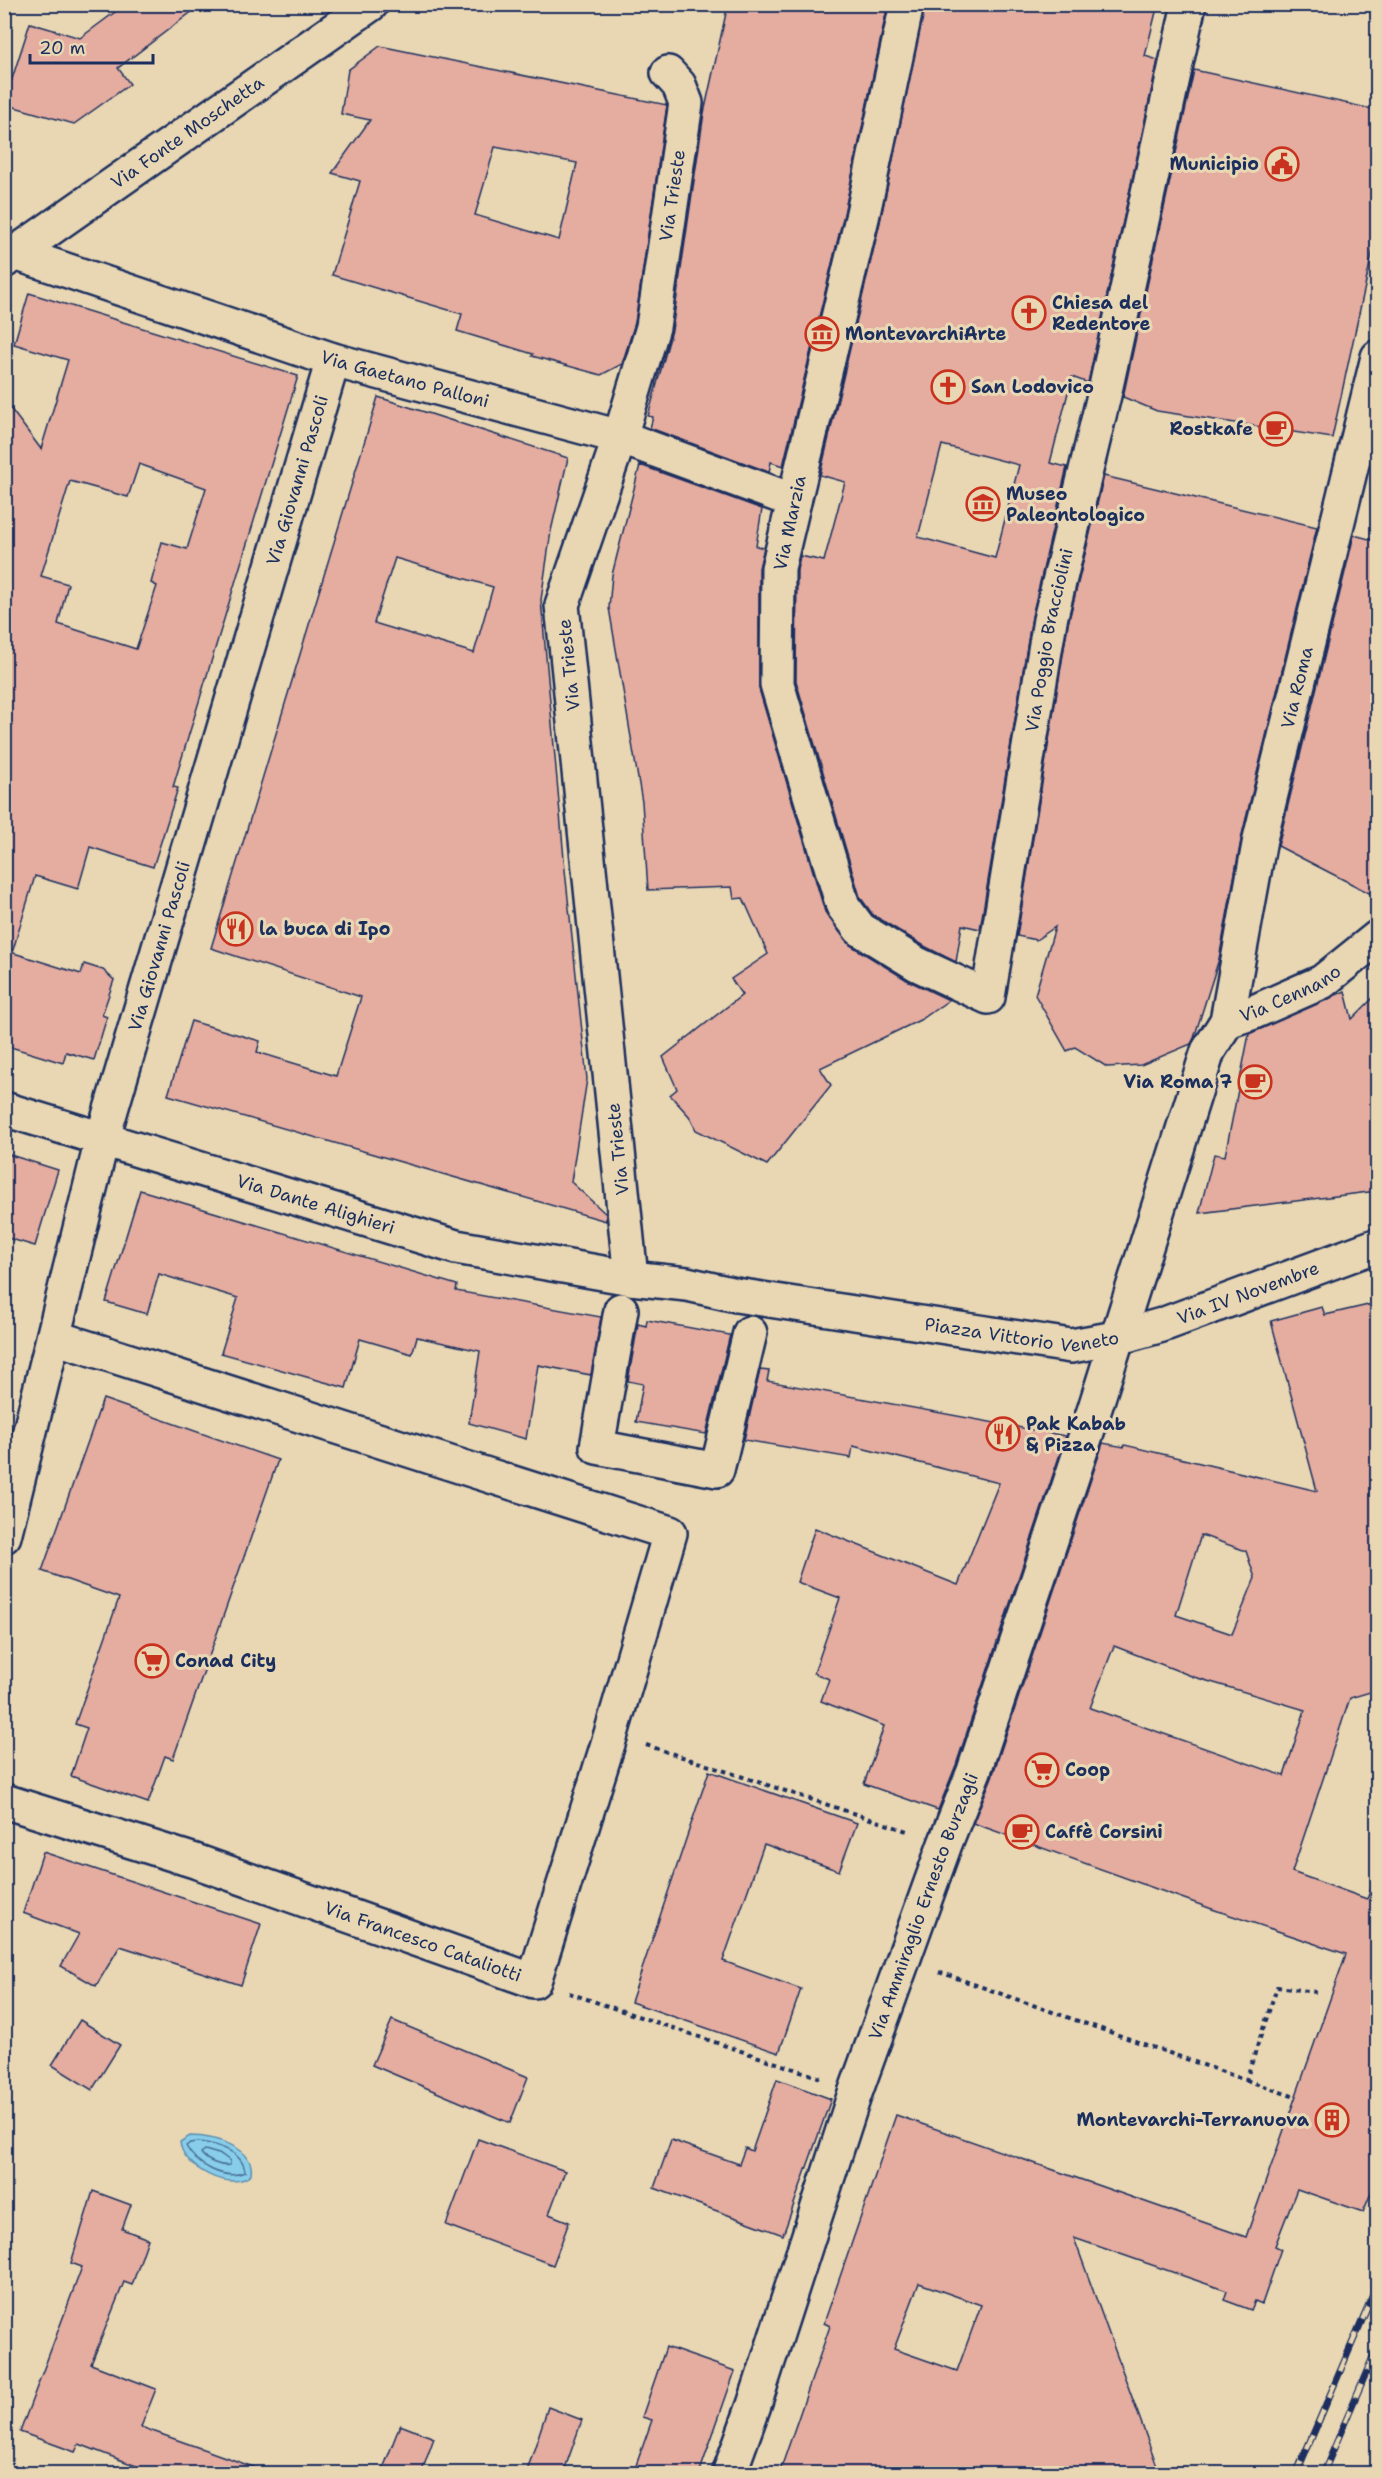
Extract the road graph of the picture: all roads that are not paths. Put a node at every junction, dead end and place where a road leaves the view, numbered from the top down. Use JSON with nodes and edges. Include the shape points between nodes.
{"nodes":[{"id":1,"x":371,"y":4,"type":"edge"},
{"id":2,"x":907,"y":4,"type":"edge"},
{"id":3,"x":1189,"y":4,"type":"edge"},
{"id":4,"x":668,"y":73,"type":"dead end"},
{"id":5,"x":10,"y":257,"type":"edge"},
{"id":6,"x":1377,"y":357,"type":"edge"},
{"id":7,"x":333,"y":360,"type":"junction"},
{"id":8,"x":620,"y":437,"type":"junction"},
{"id":9,"x":794,"y":501,"type":"junction"},
{"id":10,"x":1377,"y":937,"type":"edge"},
{"id":11,"x":988,"y":997,"type":"joint"},
{"id":12,"x":1227,"y":1021,"type":"junction"},
{"id":13,"x":4,"y":1109,"type":"edge"},
{"id":14,"x":102,"y":1140,"type":"junction"},
{"id":15,"x":1377,"y":1245,"type":"edge"},
{"id":16,"x":631,"y":1278,"type":"junction"},
{"id":17,"x":621,"y":1310,"type":"dead end"},
{"id":18,"x":750,"y":1333,"type":"dead end"},
{"id":19,"x":54,"y":1337,"type":"junction"},
{"id":20,"x":1116,"y":1338,"type":"junction"},
{"id":21,"x":4,"y":1536,"type":"edge"},
{"id":22,"x":4,"y":1802,"type":"edge"},
{"id":23,"x":729,"y":2474,"type":"edge"}],
"edges":[{"from":1,"to":5,"type":"street","name":"Via Fonte Moschetta"},
{"from":2,"to":9,"type":"street","name":"Via Marzia","via":[[862,218]]},
{"from":3,"to":11,"type":"street","name":"Via Poggio Bracciolini","via":[[1105,391],[1050,620]]},
{"from":4,"to":8,"type":"street","name":"Via Trieste","via":[[680,86],[686,103],[653,327]]},
{"from":5,"to":7,"type":"street","name":"Via Gaetano Palloni"},
{"from":6,"to":12,"type":"street","name":"Via Roma","via":[[1260,839]]},
{"from":7,"to":8,"type":"street","name":"Via Gaetano Palloni"},
{"from":7,"to":14,"type":"street","name":"Via Giovanni Pascoli"},
{"from":8,"to":9,"type":"street","name":"Via Gaetano Palloni"},
{"from":8,"to":16,"type":"street","name":"Via Trieste","via":[[562,605]]},
{"from":9,"to":11,"type":"street","name":"Via Marzia","via":[[778,568],[777,684],[843,906],[860,930],[917,964]]},
{"from":10,"to":12,"type":"street","name":"Via Cennano","via":[[1322,982]]},
{"from":12,"to":20,"type":"street","name":"Piazza Vittorio Veneto","via":[[1208,1051]]},
{"from":13,"to":14,"type":"street","name":"Via Dante Alighieri"},
{"from":14,"to":16,"type":"street","name":"Via Dante Alighieri","via":[[456,1247]]},
{"from":14,"to":19,"type":"street","name":"Via Giovanni Pascoli"},
{"from":15,"to":20,"type":"street","name":"Via IV Novembre","via":[[1162,1325]]},
{"from":16,"to":20,"type":"street","name":"Piazza Vittorio Veneto","via":[[1071,1346]]},
{"from":17,"to":18,"type":"street","via":[[597,1447],[717,1470]]},
{"from":19,"to":21,"type":"street","name":"Via Giovanni Pascoli"},
{"from":19,"to":22,"type":"street","name":"Via Francesco Cataliotti","via":[[670,1533],[534,1981],[195,1861]]},
{"from":20,"to":23,"type":"street","name":"Via Ammiraglio Ernesto Burzagli","via":[[974,1771],[854,2096]]}]}
